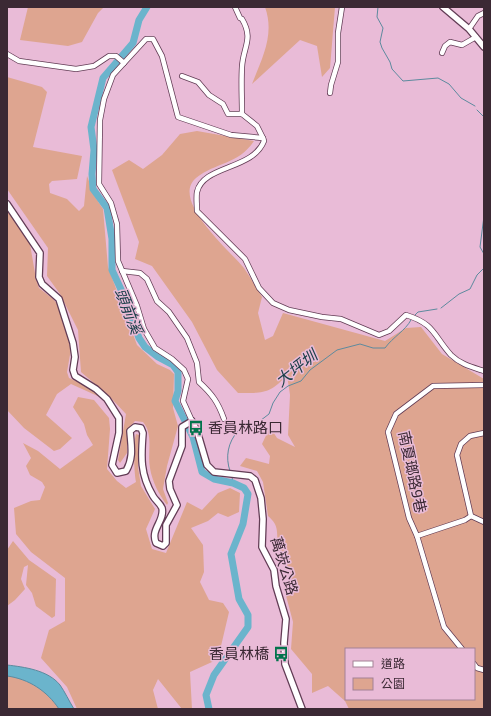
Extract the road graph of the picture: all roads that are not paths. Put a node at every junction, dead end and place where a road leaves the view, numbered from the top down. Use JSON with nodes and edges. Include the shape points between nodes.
{"nodes":[{"id":1,"x":235,"y":7,"type":"edge"},
{"id":2,"x":342,"y":7,"type":"edge"},
{"id":3,"x":444,"y":7,"type":"edge"},
{"id":4,"x":484,"y":13,"type":"edge"},
{"id":5,"x":469,"y":29,"type":"junction"},
{"id":6,"x":476,"y":37,"type":"junction"},
{"id":7,"x":484,"y":47,"type":"edge"},
{"id":8,"x":442,"y":53,"type":"dead end"},
{"id":9,"x":7,"y":54,"type":"edge"},
{"id":10,"x":124,"y":63,"type":"junction"},
{"id":11,"x":182,"y":76,"type":"dead end"},
{"id":12,"x":330,"y":93,"type":"dead end"},
{"id":13,"x":242,"y":114,"type":"junction"},
{"id":14,"x":263,"y":138,"type":"junction"},
{"id":15,"x":7,"y":204,"type":"edge"},
{"id":16,"x":122,"y":271,"type":"junction"},
{"id":17,"x":484,"y":371,"type":"edge"},
{"id":18,"x":484,"y":385,"type":"edge"},
{"id":19,"x":224,"y":419,"type":"dead end"},
{"id":20,"x":192,"y":421,"type":"junction"},
{"id":21,"x":484,"y":433,"type":"edge"},
{"id":22,"x":470,"y":516,"type":"junction"},
{"id":23,"x":484,"y":522,"type":"edge"},
{"id":24,"x":418,"y":536,"type":"junction"},
{"id":25,"x":461,"y":648,"type":"edge"},
{"id":26,"x":475,"y":665,"type":"edge"},
{"id":27,"x":484,"y":670,"type":"edge"},
{"id":28,"x":302,"y":709,"type":"edge"}],
"edges":[{"from":1,"to":13,"type":"street","via":[[248,29],[248,46],[242,65]]},
{"from":2,"to":12,"type":"street","via":[[338,33],[338,62]]},
{"from":3,"to":5,"type":"street"},
{"from":4,"to":5,"type":"street","via":[[478,16]]},
{"from":5,"to":6,"type":"street"},
{"from":6,"to":7,"type":"street"},
{"from":6,"to":8,"type":"street","via":[[462,45],[450,42]]},
{"from":9,"to":10,"type":"street","via":[[19,61],[76,69],[94,66],[109,56],[116,56]]},
{"from":10,"to":14,"type":"street","via":[[146,39],[153,39],[162,56],[178,117],[232,135]]},
{"from":10,"to":16,"type":"street","via":[[113,74],[100,120],[100,184],[111,203],[117,224],[118,261]]},
{"from":11,"to":13,"type":"street","via":[[198,82],[223,104],[228,114]]},
{"from":13,"to":14,"type":"street","via":[[257,126]]},
{"from":14,"to":17,"type":"street","via":[[259,150],[247,160],[208,177],[197,191],[197,211],[245,259],[259,288],[273,303],[289,310],[341,319],[379,335],[389,331],[406,315],[416,318],[434,330],[452,355],[466,365]]},
{"from":15,"to":20,"type":"street","via":[[40,253],[39,277],[42,284],[59,299],[73,343],[75,376],[96,388],[119,418],[112,465],[117,473],[126,471],[130,465],[133,453],[130,431],[136,427],[141,428],[142,472],[153,496],[162,507],[162,516],[154,531],[155,539],[161,546],[166,542],[166,525],[177,505],[169,481],[182,446],[182,427]]},
{"from":16,"to":19,"type":"street","via":[[140,273],[147,279],[158,301],[181,327],[193,351],[200,382],[207,387],[219,404]]},
{"from":16,"to":20,"type":"street","via":[[154,348],[184,370],[188,379],[184,405]]},
{"from":18,"to":24,"type":"street","name":"南夏瑯路9巷","via":[[434,386],[396,414],[388,432],[409,518]]},
{"from":20,"to":28,"type":"street","name":"萬崁公路","via":[[207,465],[214,472],[250,476],[255,480],[261,498],[262,547],[274,570],[286,619],[285,664]]},
{"from":21,"to":22,"type":"street","via":[[470,436],[461,444],[457,455]]},
{"from":22,"to":23,"type":"street"},
{"from":22,"to":24,"type":"street"},
{"from":24,"to":25,"type":"street","name":"南夏瑯路9巷","via":[[444,628]]},
{"from":26,"to":27,"type":"street"}]}
